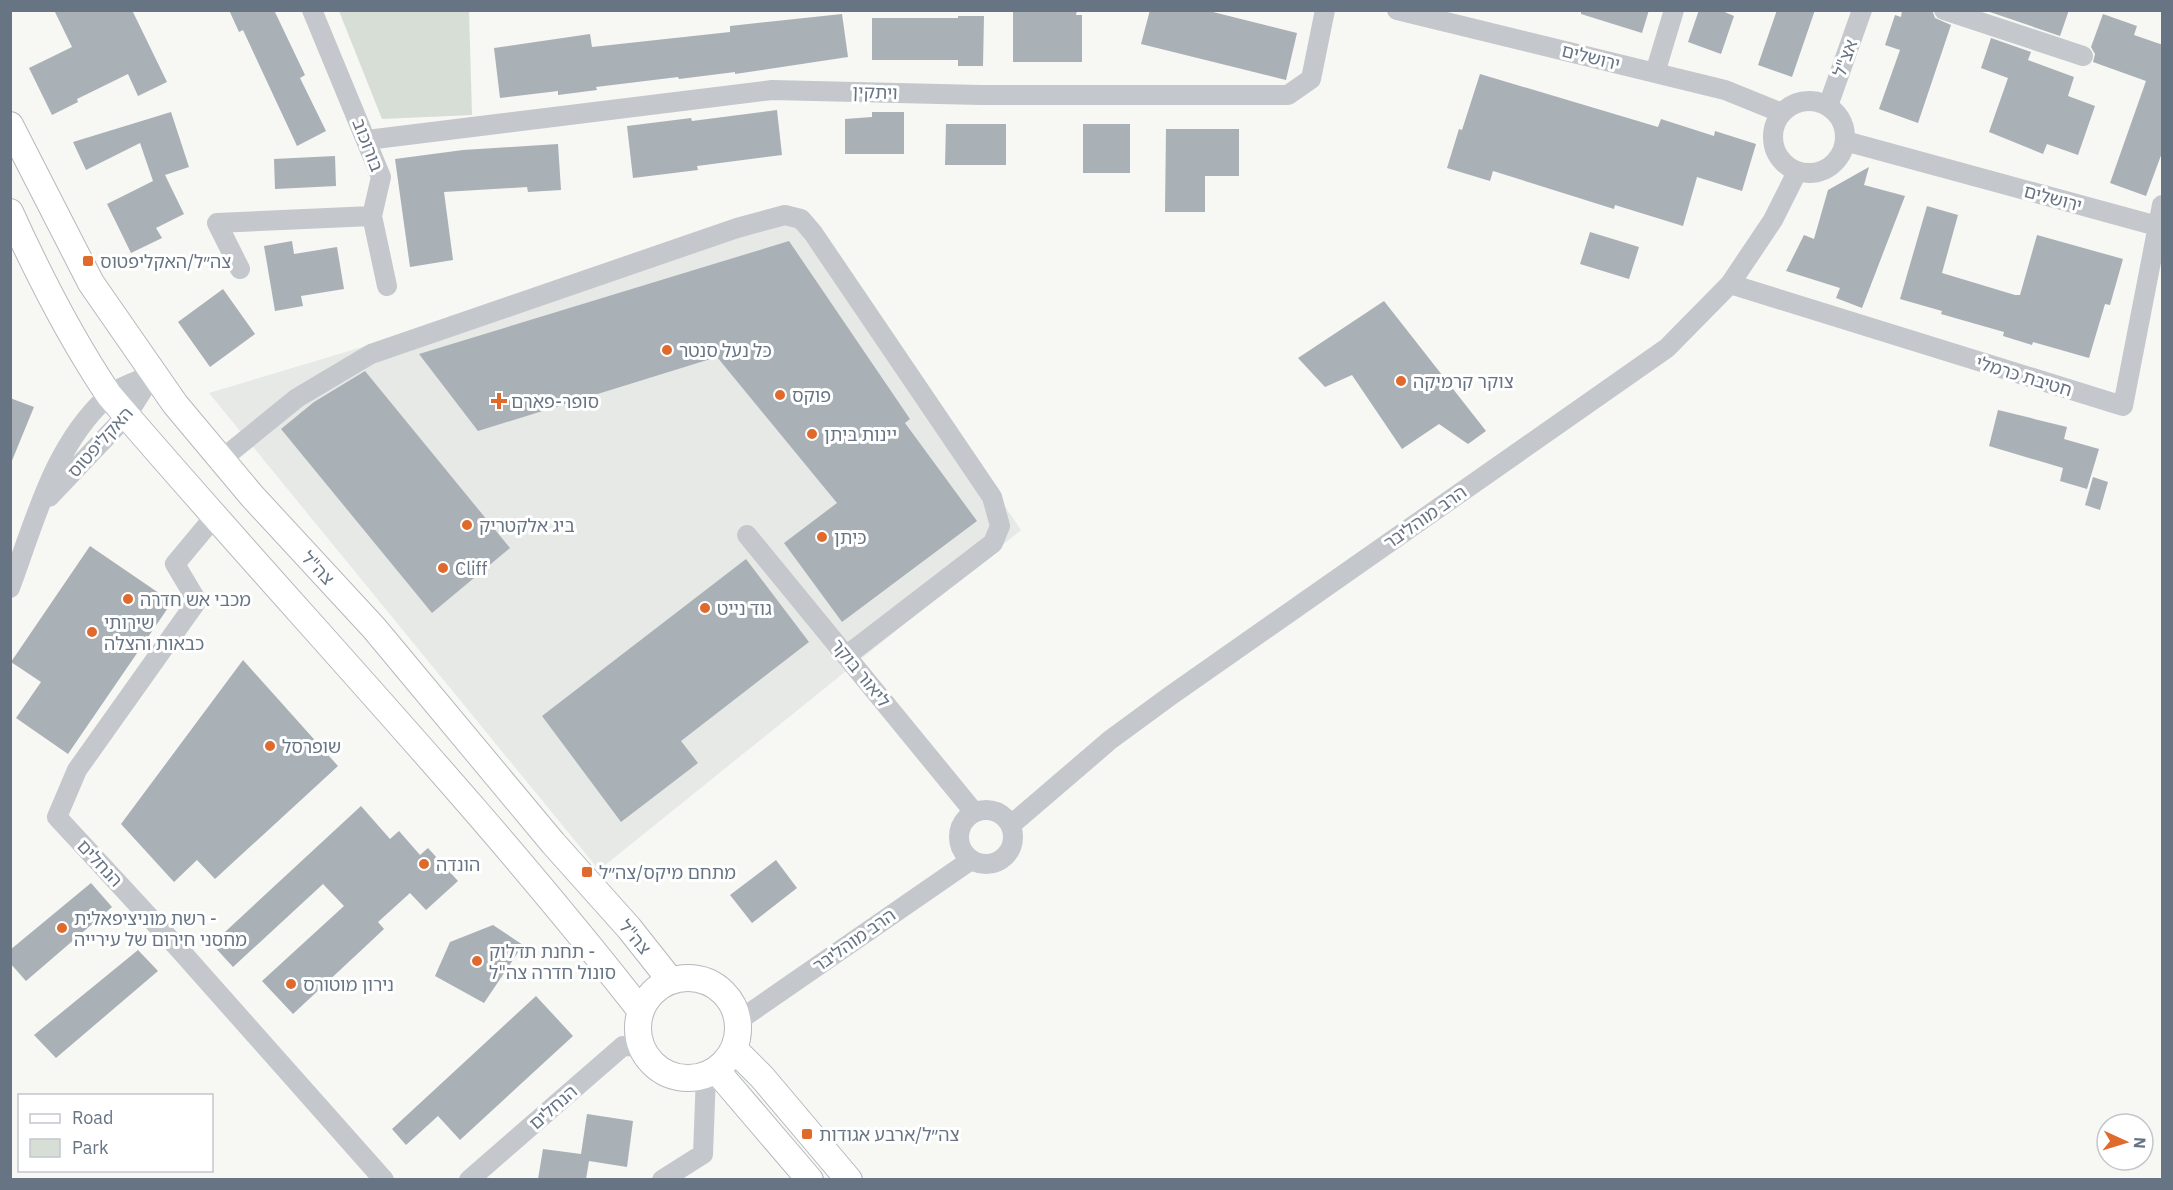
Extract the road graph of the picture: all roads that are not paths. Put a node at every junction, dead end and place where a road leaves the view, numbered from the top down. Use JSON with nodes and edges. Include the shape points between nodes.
{"nodes":[{"id":1,"x":312,"y":10,"type":"edge"},
{"id":2,"x":1325,"y":10,"type":"edge"},
{"id":3,"x":1397,"y":10,"type":"edge"},
{"id":4,"x":1674,"y":10,"type":"edge"},
{"id":5,"x":1862,"y":10,"type":"edge"},
{"id":6,"x":1944,"y":10,"type":"edge"},
{"id":7,"x":2083,"y":56,"type":"dead end"},
{"id":8,"x":1654,"y":73,"type":"junction"},
{"id":9,"x":1828,"y":106,"type":"junction"},
{"id":10,"x":1782,"y":113,"type":"junction"},
{"id":11,"x":10,"y":124,"type":"edge"},
{"id":12,"x":367,"y":140,"type":"junction"},
{"id":13,"x":1845,"y":141,"type":"junction"},
{"id":14,"x":1797,"y":172,"type":"junction"},
{"id":15,"x":2163,"y":205,"type":"edge"},
{"id":16,"x":10,"y":212,"type":"edge"},
{"id":17,"x":372,"y":216,"type":"junction"},
{"id":18,"x":2157,"y":226,"type":"junction"},
{"id":19,"x":240,"y":269,"type":"dead end"},
{"id":20,"x":1730,"y":284,"type":"junction"},
{"id":21,"x":387,"y":286,"type":"dead end"},
{"id":22,"x":153,"y":374,"type":"junction"},
{"id":23,"x":109,"y":395,"type":"junction"},
{"id":24,"x":127,"y":415,"type":"junction"},
{"id":25,"x":222,"y":459,"type":"junction"},
{"id":26,"x":40,"y":506,"type":"junction"},
{"id":27,"x":215,"y":516,"type":"junction"},
{"id":28,"x":747,"y":535,"type":"dead end"},
{"id":29,"x":10,"y":588,"type":"edge"},
{"id":30,"x":846,"y":656,"type":"junction"},
{"id":31,"x":974,"y":812,"type":"junction"},
{"id":32,"x":1011,"y":825,"type":"junction"},
{"id":33,"x":970,"y":860,"type":"junction"},
{"id":34,"x":671,"y":981,"type":"junction"},
{"id":35,"x":641,"y":1011,"type":"junction"},
{"id":36,"x":738,"y":1021,"type":"junction"},
{"id":37,"x":642,"y":1047,"type":"junction"},
{"id":38,"x":734,"y":1049,"type":"junction"},
{"id":39,"x":711,"y":1072,"type":"junction"},
{"id":40,"x":384,"y":1179,"type":"edge"},
{"id":41,"x":470,"y":1179,"type":"edge"},
{"id":42,"x":662,"y":1179,"type":"edge"},
{"id":43,"x":810,"y":1179,"type":"edge"},
{"id":44,"x":849,"y":1179,"type":"edge"}],
"edges":[{"from":1,"to":12,"type":"street","name":"בורוכוב"},
{"from":2,"to":12,"type":"street","name":"ויתקין","via":[[1311,79],[1288,95],[772,90]]},
{"from":3,"to":8,"type":"street","name":"ירושלים"},
{"from":4,"to":8,"type":"street"},
{"from":5,"to":9,"type":"street","name":"אצ\"ל"},
{"from":6,"to":7,"type":"street"},
{"from":8,"to":10,"type":"street","name":"ירושלים","via":[[1725,90]]},
{"from":9,"to":10,"type":"street","via":[[1804,101]]},
{"from":9,"to":13,"type":"street","via":[[1841,121]]},
{"from":10,"to":14,"type":"street","via":[[1775,123],[1774,146],[1778,157]]},
{"from":11,"to":22,"type":"main road","name":"צה\"ל","via":[[91,283]]},
{"from":12,"to":17,"type":"street","name":"בורוכוב","via":[[381,177]]},
{"from":13,"to":14,"type":"street","via":[[1836,161],[1828,168]]},
{"from":13,"to":18,"type":"street","name":"ירושלים"},
{"from":14,"to":20,"type":"street","name":"הרב מוהליבר","via":[[1773,220]]},
{"from":15,"to":18,"type":"street","name":"חטיבת כרמלי"},
{"from":16,"to":23,"type":"main road","via":[[42,281]]},
{"from":17,"to":19,"type":"street","via":[[217,223]]},
{"from":17,"to":21,"type":"street","name":"בורוכוב"},
{"from":18,"to":20,"type":"street","name":"חטיבת כרמלי","via":[[2123,406]]},
{"from":20,"to":32,"type":"street","name":"הרב מוהליבר","via":[[1667,348],[1170,696],[1110,740]]},
{"from":22,"to":23,"type":"street","name":"האקליפטוס"},
{"from":22,"to":24,"type":"street","name":"האקליפטוס"},
{"from":22,"to":25,"type":"main road","name":"צה\"ל"},
{"from":23,"to":24,"type":"main road"},
{"from":23,"to":26,"type":"street","name":"האקליפטוס","via":[[75,433]]},
{"from":24,"to":26,"type":"street","name":"האקליפטוס"},
{"from":24,"to":27,"type":"main road"},
{"from":25,"to":30,"type":"street","via":[[297,399],[371,354],[737,228],[785,215],[801,219],[992,497],[1000,526],[993,543]]},
{"from":25,"to":34,"type":"main road","name":"צה\"ל","via":[[374,628]]},
{"from":26,"to":29,"type":"street","name":"האקליפטוס"},
{"from":27,"to":35,"type":"main road","via":[[576,928]]},
{"from":27,"to":40,"type":"street","name":"הנחלים","via":[[175,564],[197,601],[77,770],[57,817]]},
{"from":28,"to":30,"type":"street","name":"ליאור בוקר"},
{"from":30,"to":31,"type":"street","name":"ליאור בוקר"},
{"from":31,"to":32,"type":"street","via":[[999,812]]},
{"from":31,"to":33,"type":"street","via":[[961,826],[959,835],[960,845]]},
{"from":32,"to":33,"type":"street","via":[[1013,842],[1004,858],[988,865]]},
{"from":33,"to":36,"type":"street","name":"הרב מוהליבר"},
{"from":34,"to":35,"type":"main road","via":[[652,993]]},
{"from":34,"to":36,"type":"main road","via":[[693,978],[714,984],[734,1006]]},
{"from":35,"to":37,"type":"main road","via":[[638,1023]]},
{"from":36,"to":38,"type":"main road"},
{"from":37,"to":39,"type":"main road","via":[[657,1068],[668,1074],[694,1078]]},
{"from":37,"to":41,"type":"street","name":"הנחלים","via":[[623,1046]]},
{"from":38,"to":39,"type":"main road"},
{"from":38,"to":44,"type":"main road"},
{"from":39,"to":42,"type":"street","via":[[703,1154]]},
{"from":39,"to":43,"type":"main road"}]}
